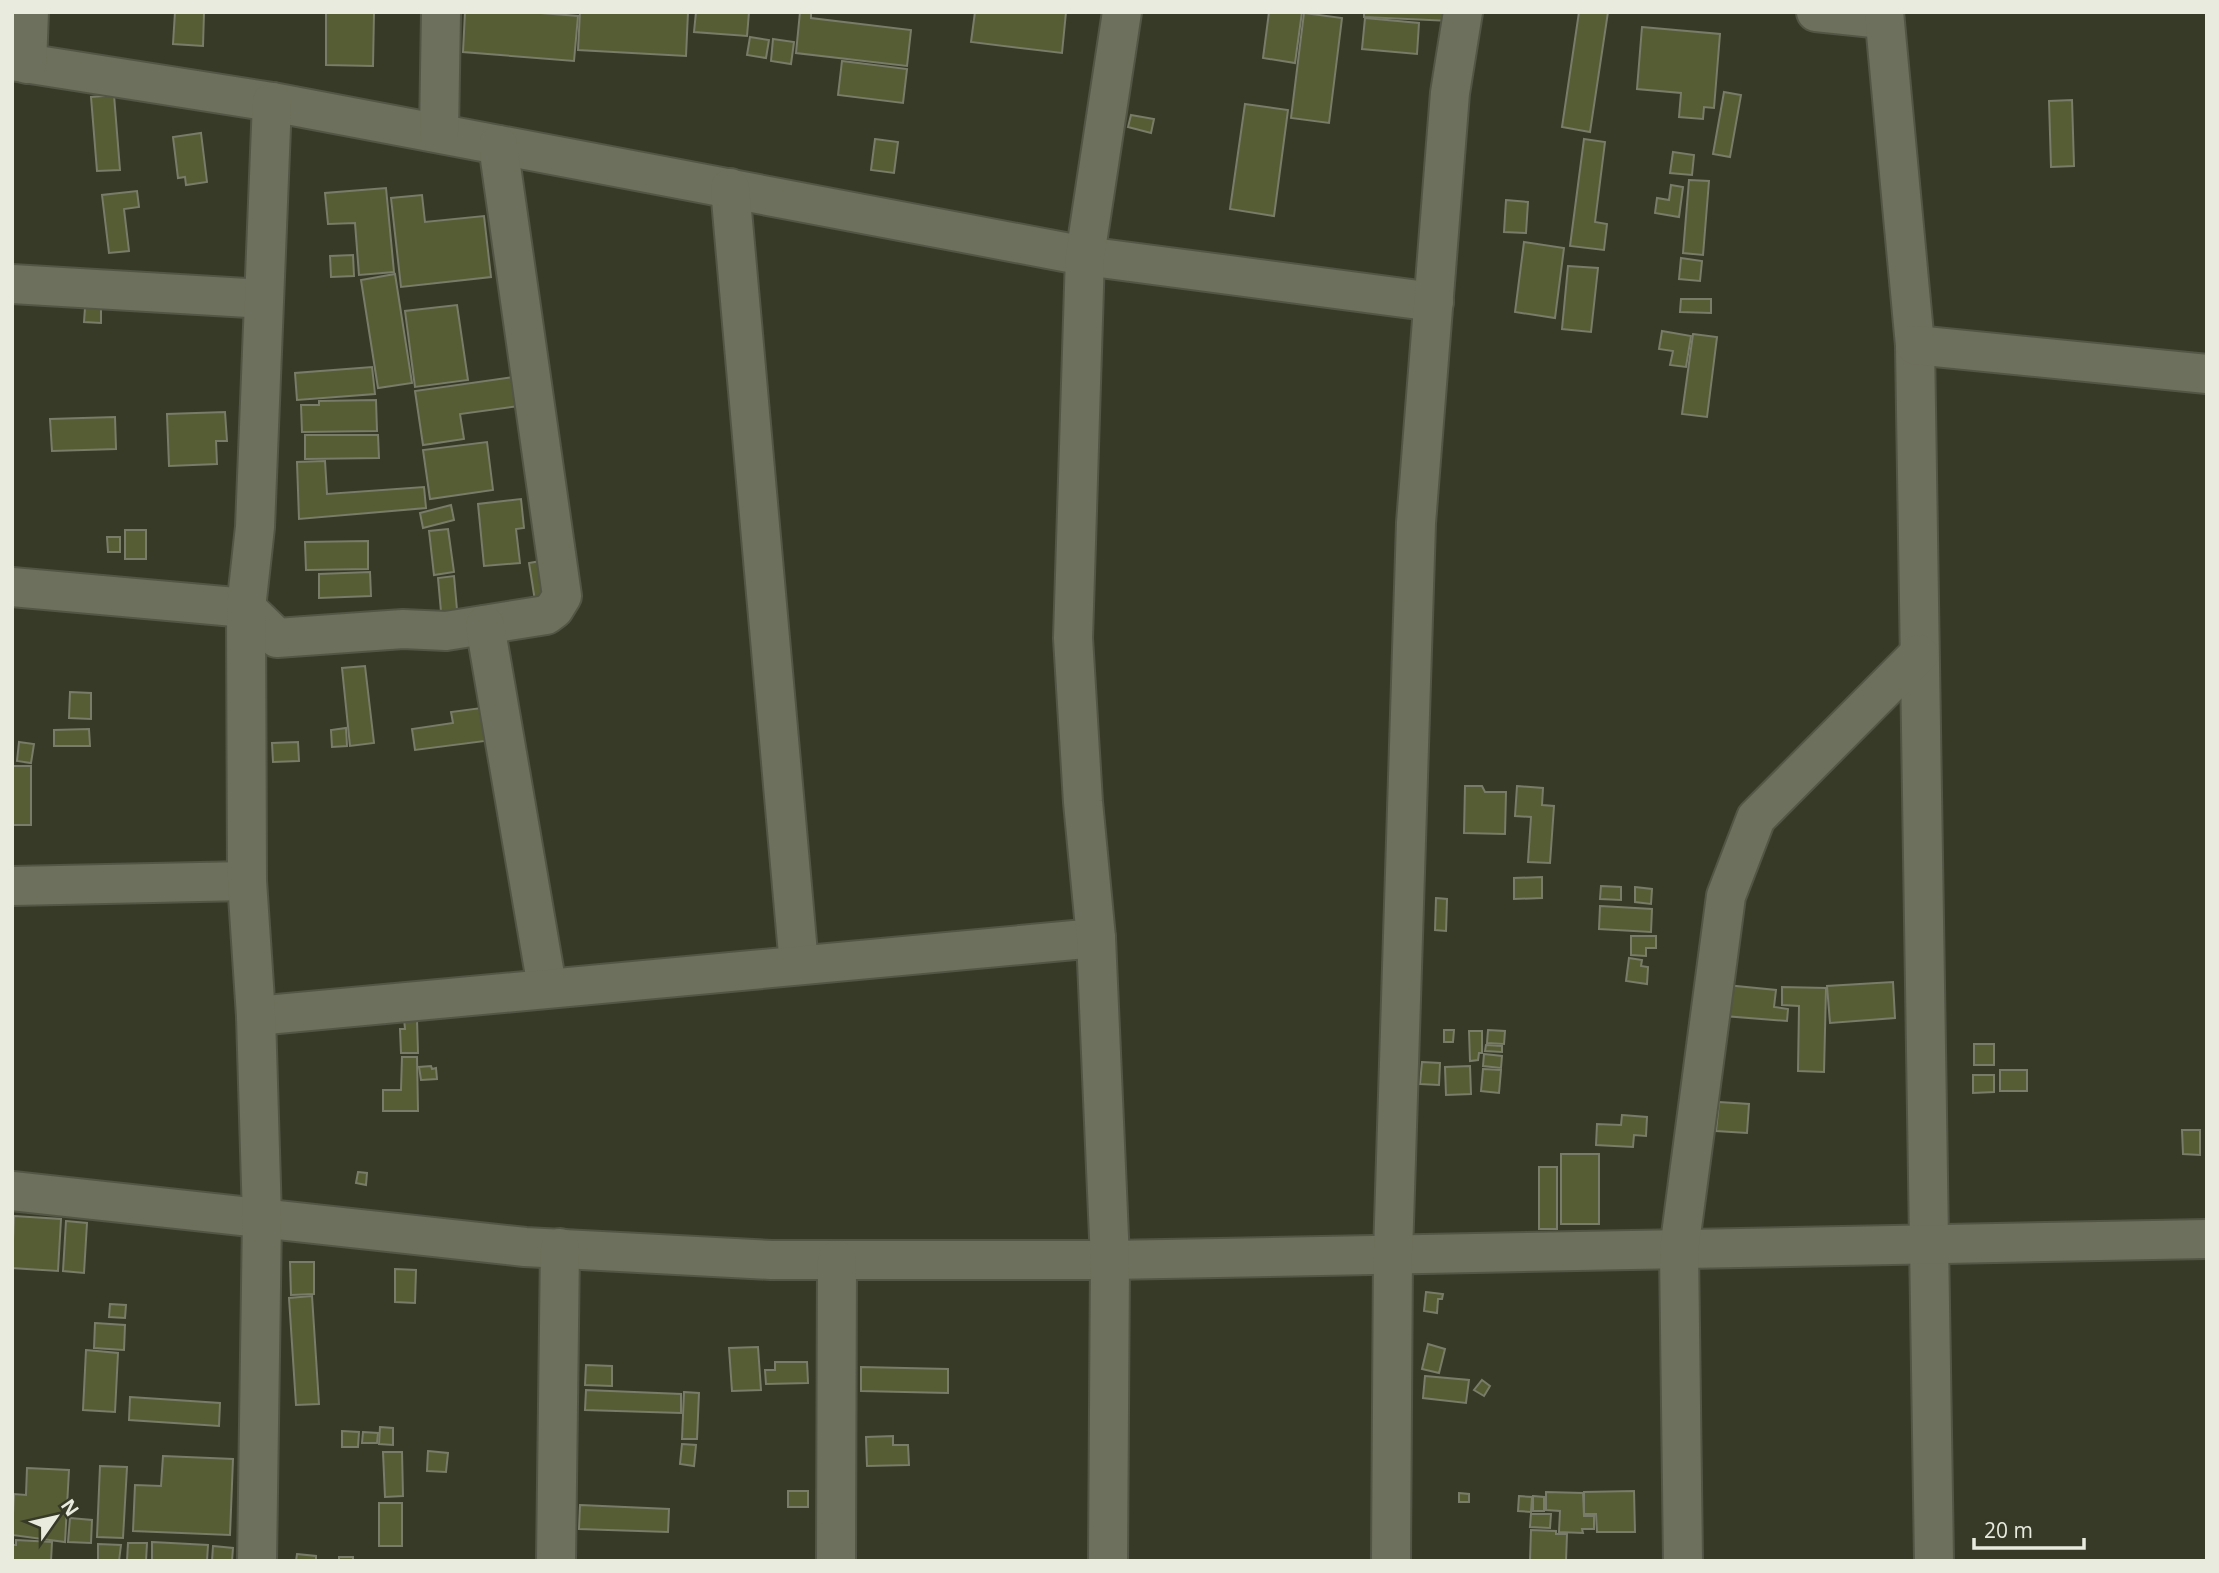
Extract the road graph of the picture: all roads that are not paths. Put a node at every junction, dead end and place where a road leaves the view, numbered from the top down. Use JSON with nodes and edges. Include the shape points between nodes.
{"nodes":[{"id":1,"x":29,"y":12,"type":"edge"},
{"id":2,"x":442,"y":12,"type":"edge"},
{"id":3,"x":1122,"y":12,"type":"edge"},
{"id":4,"x":1463,"y":12,"type":"edge"},
{"id":5,"x":1816,"y":12,"type":"edge"},
{"id":6,"x":1884,"y":16,"type":"edge"},
{"id":7,"x":20,"y":62,"type":"edge"},
{"id":8,"x":272,"y":102,"type":"junction"},
{"id":9,"x":439,"y":134,"type":"junction"},
{"id":10,"x":498,"y":145,"type":"junction"},
{"id":11,"x":730,"y":188,"type":"junction"},
{"id":12,"x":1085,"y":256,"type":"junction"},
{"id":13,"x":12,"y":284,"type":"edge"},
{"id":14,"x":264,"y":299,"type":"junction"},
{"id":15,"x":1434,"y":302,"type":"junction"},
{"id":16,"x":1915,"y":345,"type":"junction"},
{"id":17,"x":2207,"y":374,"type":"edge"},
{"id":18,"x":12,"y":587,"type":"edge"},
{"id":19,"x":246,"y":608,"type":"junction"},
{"id":20,"x":485,"y":625,"type":"junction"},
{"id":21,"x":1919,"y":654,"type":"junction"},
{"id":22,"x":247,"y":881,"type":"junction"},
{"id":23,"x":12,"y":886,"type":"edge"},
{"id":24,"x":1096,"y":938,"type":"junction"},
{"id":25,"x":799,"y":965,"type":"junction"},
{"id":26,"x":547,"y":987,"type":"junction"},
{"id":27,"x":256,"y":1016,"type":"junction"},
{"id":28,"x":12,"y":1191,"type":"edge"},
{"id":29,"x":262,"y":1219,"type":"junction"},
{"id":30,"x":2207,"y":1240,"type":"edge"},
{"id":31,"x":1929,"y":1245,"type":"junction"},
{"id":32,"x":560,"y":1248,"type":"junction"},
{"id":33,"x":1679,"y":1250,"type":"junction"},
{"id":34,"x":1393,"y":1254,"type":"junction"},
{"id":35,"x":837,"y":1260,"type":"junction"},
{"id":36,"x":1110,"y":1260,"type":"junction"},
{"id":37,"x":257,"y":1561,"type":"edge"},
{"id":38,"x":556,"y":1561,"type":"edge"},
{"id":39,"x":836,"y":1561,"type":"edge"},
{"id":40,"x":1108,"y":1561,"type":"edge"},
{"id":41,"x":1391,"y":1561,"type":"edge"},
{"id":42,"x":1683,"y":1561,"type":"edge"},
{"id":43,"x":1934,"y":1561,"type":"edge"}],
"edges":[{"from":1,"to":7,"type":"street"},
{"from":2,"to":9,"type":"street"},
{"from":3,"to":12,"type":"street"},
{"from":4,"to":15,"type":"street","via":[[1450,93]]},
{"from":5,"to":6,"type":"street"},
{"from":6,"to":16,"type":"street"},
{"from":7,"to":8,"type":"street"},
{"from":8,"to":9,"type":"street"},
{"from":8,"to":14,"type":"street"},
{"from":9,"to":10,"type":"street"},
{"from":10,"to":11,"type":"street"},
{"from":10,"to":20,"type":"street","via":[[562,596],[546,615]]},
{"from":11,"to":12,"type":"street"},
{"from":11,"to":25,"type":"street"},
{"from":12,"to":15,"type":"street"},
{"from":12,"to":24,"type":"street","via":[[1073,638]]},
{"from":13,"to":14,"type":"street"},
{"from":14,"to":19,"type":"street","via":[[255,527]]},
{"from":15,"to":34,"type":"street","via":[[1416,523]]},
{"from":16,"to":17,"type":"street"},
{"from":16,"to":21,"type":"street"},
{"from":18,"to":19,"type":"street"},
{"from":19,"to":20,"type":"street","via":[[277,638],[403,629],[446,631]]},
{"from":19,"to":22,"type":"street"},
{"from":20,"to":26,"type":"street"},
{"from":21,"to":31,"type":"street"},
{"from":21,"to":33,"type":"street","via":[[1756,818],[1726,896]]},
{"from":22,"to":23,"type":"street"},
{"from":22,"to":27,"type":"street"},
{"from":24,"to":25,"type":"street"},
{"from":24,"to":36,"type":"street"},
{"from":25,"to":26,"type":"street"},
{"from":26,"to":27,"type":"street"},
{"from":27,"to":29,"type":"street"},
{"from":28,"to":29,"type":"street"},
{"from":29,"to":32,"type":"street"},
{"from":29,"to":37,"type":"street"},
{"from":30,"to":31,"type":"street"},
{"from":31,"to":33,"type":"street"},
{"from":31,"to":43,"type":"street"},
{"from":32,"to":35,"type":"street"},
{"from":32,"to":38,"type":"street"},
{"from":33,"to":34,"type":"street"},
{"from":33,"to":42,"type":"street"},
{"from":34,"to":36,"type":"street"},
{"from":34,"to":41,"type":"street"},
{"from":35,"to":36,"type":"street"},
{"from":35,"to":39,"type":"street"},
{"from":36,"to":40,"type":"street"}]}
